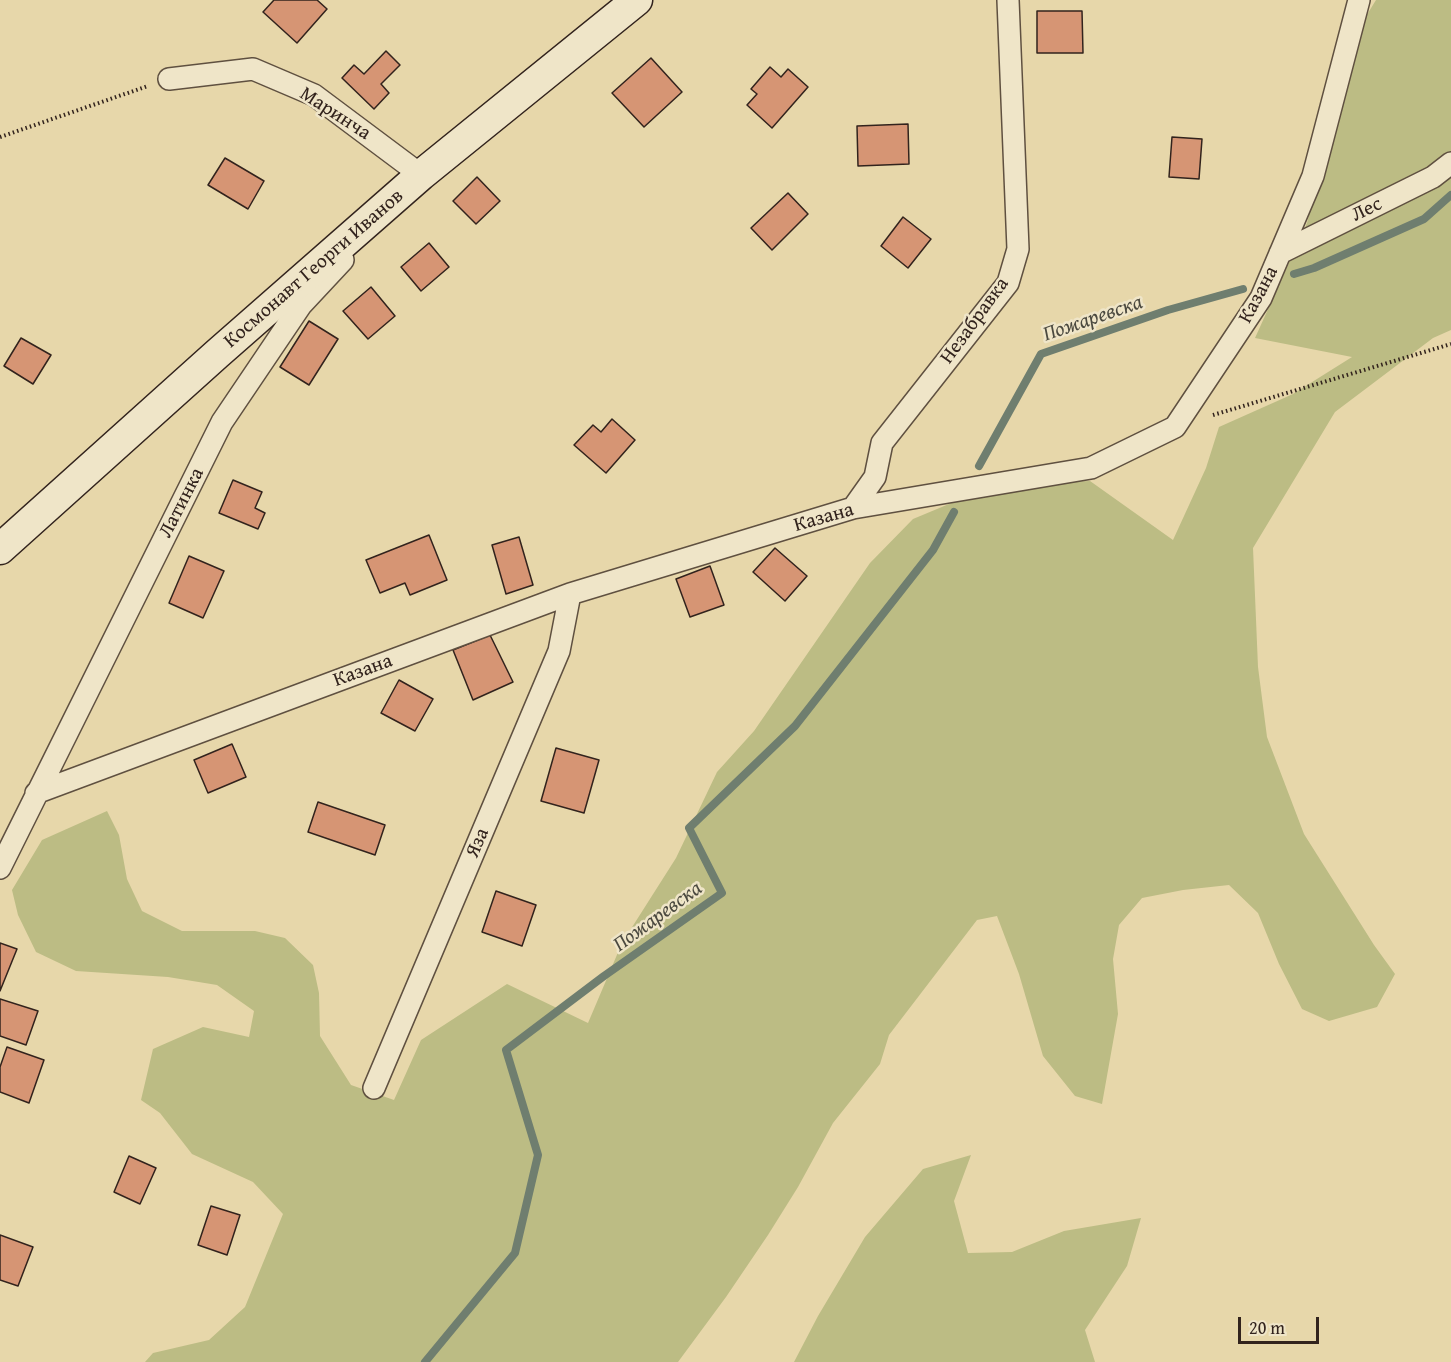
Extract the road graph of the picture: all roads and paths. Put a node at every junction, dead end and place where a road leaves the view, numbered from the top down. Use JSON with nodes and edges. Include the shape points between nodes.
{"nodes":[{"id":1,"x":638,"y":0,"type":"edge"},
{"id":2,"x":1008,"y":0,"type":"edge"},
{"id":3,"x":1359,"y":0,"type":"edge"},
{"id":4,"x":169,"y":79,"type":"joint"},
{"id":5,"x":0,"y":137,"type":"edge"},
{"id":6,"x":1451,"y":163,"type":"edge"},
{"id":7,"x":421,"y":175,"type":"junction"},
{"id":8,"x":1280,"y":253,"type":"junction"},
{"id":9,"x":1451,"y":344,"type":"edge"},
{"id":10,"x":1175,"y":427,"type":"junction"},
{"id":11,"x":853,"y":508,"type":"junction"},
{"id":12,"x":0,"y":549,"type":"edge"},
{"id":13,"x":570,"y":594,"type":"junction"},
{"id":14,"x":36,"y":793,"type":"junction"},
{"id":15,"x":0,"y":868,"type":"edge"},
{"id":16,"x":374,"y":1088,"type":"dead end"}],
"edges":[{"from":1,"to":7,"type":"street","name":"Космонавт Георги Иванов"},
{"from":2,"to":11,"type":"street","name":"Незабравка","via":[[1018,249],[1008,283],[882,443],[875,477]]},
{"from":3,"to":8,"type":"street","name":"Казана","via":[[1313,176]]},
{"from":4,"to":5,"type":"path"},
{"from":4,"to":7,"type":"street","name":"Маринча","via":[[253,69],[314,95]]},
{"from":6,"to":8,"type":"street","name":"Лес","via":[[1433,177]]},
{"from":7,"to":12,"type":"street","name":"Космонавт Георги Иванов"},
{"from":7,"to":14,"type":"street","name":"Латинка","via":[[301,305],[222,422]]},
{"from":8,"to":10,"type":"street","name":"Казана","via":[[1261,298]]},
{"from":9,"to":10,"type":"path"},
{"from":10,"to":11,"type":"street","name":"Казана","via":[[1091,468]]},
{"from":11,"to":13,"type":"street","name":"Казана"},
{"from":13,"to":14,"type":"street","name":"Казана"},
{"from":13,"to":16,"type":"street","name":"Яза","via":[[559,651]]},
{"from":14,"to":15,"type":"street","name":"Латинка"}]}
